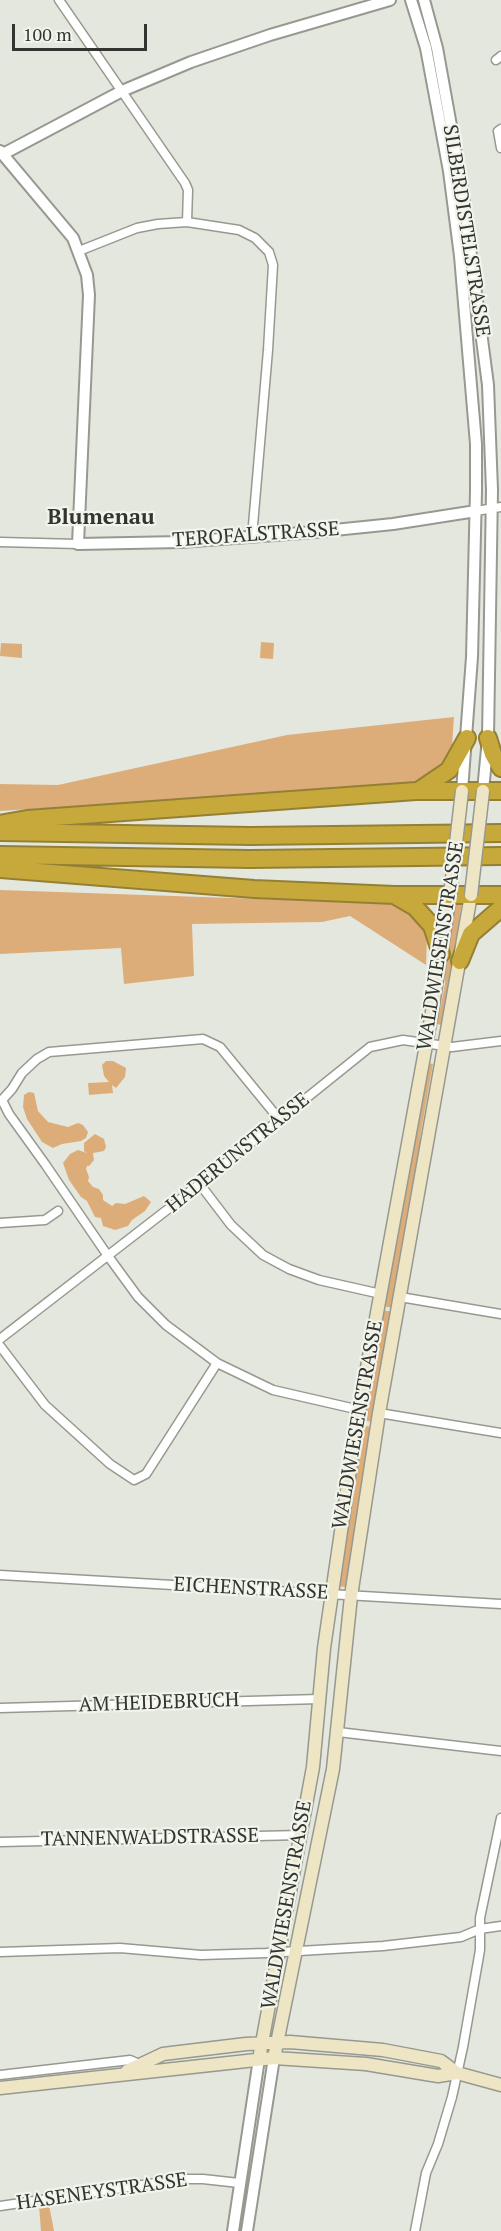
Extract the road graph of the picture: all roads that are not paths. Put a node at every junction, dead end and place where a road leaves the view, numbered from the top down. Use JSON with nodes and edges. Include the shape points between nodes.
{"nodes":[{"id":1,"x":59,"y":0,"type":"edge"},
{"id":2,"x":390,"y":0,"type":"edge"},
{"id":3,"x":411,"y":0,"type":"edge"},
{"id":4,"x":424,"y":0,"type":"edge"},
{"id":5,"x":122,"y":92,"type":"junction"},
{"id":6,"x":501,"y":129,"type":"edge"},
{"id":7,"x":501,"y":147,"type":"edge"},
{"id":8,"x":1,"y":154,"type":"edge"},
{"id":9,"x":187,"y":222,"type":"junction"},
{"id":10,"x":80,"y":251,"type":"junction"},
{"id":11,"x":496,"y":508,"type":"edge"},
{"id":12,"x":476,"y":511,"type":"junction"},
{"id":13,"x":252,"y":537,"type":"junction"},
{"id":14,"x":0,"y":542,"type":"edge"},
{"id":15,"x":78,"y":544,"type":"junction"},
{"id":16,"x":467,"y":738,"type":"junction"},
{"id":17,"x":488,"y":738,"type":"junction"},
{"id":18,"x":501,"y":768,"type":"edge"},
{"id":19,"x":416,"y":791,"type":"junction"},
{"id":20,"x":462,"y":791,"type":"junction"},
{"id":21,"x":483,"y":791,"type":"junction"},
{"id":22,"x":501,"y":791,"type":"edge"},
{"id":23,"x":0,"y":824,"type":"edge"},
{"id":24,"x":0,"y":832,"type":"edge"},
{"id":25,"x":501,"y":833,"type":"edge"},
{"id":26,"x":0,"y":855,"type":"edge"},
{"id":27,"x":501,"y":856,"type":"edge"},
{"id":28,"x":0,"y":869,"type":"edge"},
{"id":29,"x":395,"y":895,"type":"junction"},
{"id":30,"x":471,"y":895,"type":"junction"},
{"id":31,"x":501,"y":895,"type":"edge"},
{"id":32,"x":450,"y":896,"type":"junction"},
{"id":33,"x":501,"y":908,"type":"edge"},
{"id":34,"x":441,"y":954,"type":"junction"},
{"id":35,"x":460,"y":961,"type":"junction"},
{"id":36,"x":501,"y":1041,"type":"edge"},
{"id":37,"x":426,"y":1043,"type":"junction"},
{"id":38,"x":445,"y":1046,"type":"junction"},
{"id":39,"x":1,"y":1100,"type":"edge"},
{"id":40,"x":279,"y":1119,"type":"junction"},
{"id":41,"x":199,"y":1183,"type":"junction"},
{"id":42,"x":58,"y":1211,"type":"dead end"},
{"id":43,"x":0,"y":1223,"type":"edge"},
{"id":44,"x":108,"y":1256,"type":"junction"},
{"id":45,"x":381,"y":1294,"type":"junction"},
{"id":46,"x":400,"y":1297,"type":"junction"},
{"id":47,"x":501,"y":1314,"type":"edge"},
{"id":48,"x":0,"y":1339,"type":"edge"},
{"id":49,"x":0,"y":1346,"type":"edge"},
{"id":50,"x":217,"y":1364,"type":"junction"},
{"id":51,"x":360,"y":1410,"type":"junction"},
{"id":52,"x":379,"y":1413,"type":"junction"},
{"id":53,"x":501,"y":1433,"type":"edge"},
{"id":54,"x":0,"y":1575,"type":"edge"},
{"id":55,"x":331,"y":1593,"type":"junction"},
{"id":56,"x":351,"y":1596,"type":"junction"},
{"id":57,"x":501,"y":1604,"type":"edge"},
{"id":58,"x":319,"y":1699,"type":"junction"},
{"id":59,"x":0,"y":1708,"type":"edge"},
{"id":60,"x":338,"y":1732,"type":"junction"},
{"id":61,"x":501,"y":1751,"type":"edge"},
{"id":62,"x":501,"y":1818,"type":"edge"},
{"id":63,"x":301,"y":1835,"type":"junction"},
{"id":64,"x":0,"y":1842,"type":"edge"},
{"id":65,"x":501,"y":1926,"type":"edge"},
{"id":66,"x":480,"y":1929,"type":"junction"},
{"id":67,"x":300,"y":1951,"type":"junction"},
{"id":68,"x":0,"y":1952,"type":"edge"},
{"id":69,"x":279,"y":1953,"type":"junction"},
{"id":70,"x":262,"y":2043,"type":"junction"},
{"id":71,"x":277,"y":2043,"type":"junction"},
{"id":72,"x":274,"y":2058,"type":"junction"},
{"id":73,"x":259,"y":2059,"type":"junction"},
{"id":74,"x":141,"y":2068,"type":"junction"},
{"id":75,"x":457,"y":2073,"type":"junction"},
{"id":76,"x":0,"y":2074,"type":"edge"},
{"id":77,"x":501,"y":2085,"type":"edge"},
{"id":78,"x":0,"y":2088,"type":"edge"},
{"id":79,"x":239,"y":2183,"type":"junction"},
{"id":80,"x":0,"y":2206,"type":"edge"},
{"id":81,"x":233,"y":2231,"type":"edge"},
{"id":82,"x":247,"y":2231,"type":"edge"},
{"id":83,"x":415,"y":2231,"type":"edge"}],
"edges":[{"from":1,"to":5,"type":"street"},
{"from":2,"to":5,"type":"street","via":[[201,58]]},
{"from":3,"to":12,"type":"street","name":"SILBERDISTELSTRASSE","via":[[439,107],[456,225],[475,435]]},
{"from":4,"to":11,"type":"street","name":"SILBERDISTELSTRASSE","via":[[475,270]]},
{"from":5,"to":8,"type":"street"},
{"from":5,"to":9,"type":"street","via":[[185,183]]},
{"from":6,"to":7,"type":"street"},
{"from":8,"to":10,"type":"street"},
{"from":9,"to":10,"type":"street","via":[[137,228]]},
{"from":9,"to":13,"type":"street","via":[[238,230],[255,238],[269,252],[273,265]]},
{"from":10,"to":15,"type":"street","via":[[89,295]]},
{"from":11,"to":12,"type":"street"},
{"from":11,"to":17,"type":"street","name":"SILBERDISTELSTRASSE"},
{"from":12,"to":13,"type":"street","name":"TEROFALSTRASSE","via":[[375,526]]},
{"from":12,"to":16,"type":"street","name":"SILBERDISTELSTRASSE"},
{"from":13,"to":15,"type":"street","name":"TEROFALSTRASSE"},
{"from":14,"to":15,"type":"street","name":"TEROFALSTRASSE"},
{"from":16,"to":19,"type":"highway","via":[[448,770]]},
{"from":16,"to":20,"type":"street","name":"SILBERDISTELSTRASSE"},
{"from":17,"to":18,"type":"highway"},
{"from":17,"to":21,"type":"street","name":"SILBERDISTELSTRASSE"},
{"from":19,"to":20,"type":"highway"},
{"from":19,"to":23,"type":"highway"},
{"from":20,"to":21,"type":"highway"},
{"from":20,"to":32,"type":"main road","name":"WALDWIESENSTRASSE","bridge":true},
{"from":21,"to":22,"type":"highway"},
{"from":21,"to":30,"type":"main road","name":"SILBERDISTELSTRASSE","bridge":true},
{"from":24,"to":25,"type":"highway","via":[[238,836]]},
{"from":26,"to":27,"type":"highway","via":[[250,859]]},
{"from":28,"to":29,"type":"highway","via":[[254,889]]},
{"from":29,"to":32,"type":"highway"},
{"from":29,"to":34,"type":"highway","via":[[415,907],[432,926]]},
{"from":30,"to":31,"type":"highway"},
{"from":30,"to":32,"type":"highway"},
{"from":30,"to":35,"type":"main road","name":"WALDWIESENSTRASSE"},
{"from":32,"to":34,"type":"main road","name":"WALDWIESENSTRASSE"},
{"from":33,"to":35,"type":"highway","via":[[471,934]]},
{"from":34,"to":37,"type":"main road","name":"WALDWIESENSTRASSE"},
{"from":35,"to":38,"type":"main road","name":"WALDWIESENSTRASSE"},
{"from":36,"to":38,"type":"street","name":"HADERUNSTRASSE"},
{"from":37,"to":38,"type":"street","name":"HADERUNSTRASSE"},
{"from":37,"to":40,"type":"street","name":"HADERUNSTRASSE","via":[[403,1040],[370,1047]]},
{"from":37,"to":45,"type":"main road","name":"WALDWIESENSTRASSE"},
{"from":38,"to":46,"type":"main road","name":"WALDWIESENSTRASSE"},
{"from":39,"to":40,"type":"street","via":[[22,1073],[49,1052],[203,1039],[220,1047]]},
{"from":39,"to":44,"type":"street"},
{"from":40,"to":41,"type":"street","name":"HADERUNSTRASSE"},
{"from":41,"to":44,"type":"street","name":"HADERUNSTRASSE"},
{"from":41,"to":45,"type":"street","via":[[231,1224],[263,1255],[319,1280]]},
{"from":42,"to":43,"type":"street","via":[[45,1220]]},
{"from":44,"to":48,"type":"street","name":"HADERUNSTRASSE"},
{"from":44,"to":50,"type":"street","via":[[138,1297],[166,1325]]},
{"from":45,"to":51,"type":"main road","name":"WALDWIESENSTRASSE"},
{"from":46,"to":47,"type":"street"},
{"from":46,"to":52,"type":"main road","name":"WALDWIESENSTRASSE"},
{"from":49,"to":50,"type":"street","via":[[45,1405],[110,1464],[134,1480],[146,1474]]},
{"from":50,"to":51,"type":"street","via":[[273,1390]]},
{"from":51,"to":55,"type":"main road","name":"WALDWIESENSTRASSE"},
{"from":52,"to":53,"type":"street"},
{"from":52,"to":56,"type":"main road","name":"WALDWIESENSTRASSE"},
{"from":54,"to":55,"type":"street","name":"EICHENSTRASSE"},
{"from":55,"to":56,"type":"street","name":"EICHENSTRASSE"},
{"from":55,"to":58,"type":"main road","name":"WALDWIESENSTRASSE"},
{"from":56,"to":57,"type":"street","name":"EICHENSTRASSE"},
{"from":56,"to":60,"type":"main road","name":"WALDWIESENSTRASSE"},
{"from":58,"to":59,"type":"street","name":"AM HEIDEBRUCH"},
{"from":58,"to":63,"type":"main road","name":"WALDWIESENSTRASSE"},
{"from":60,"to":61,"type":"street"},
{"from":60,"to":67,"type":"main road","name":"WALDWIESENSTRASSE"},
{"from":62,"to":66,"type":"street"},
{"from":63,"to":64,"type":"street","name":"TANNENWALDSTRASSE"},
{"from":63,"to":69,"type":"main road","name":"WALDWIESENSTRASSE"},
{"from":65,"to":66,"type":"street"},
{"from":66,"to":67,"type":"street","via":[[461,1937]]},
{"from":66,"to":75,"type":"street","via":[[480,1950]]},
{"from":67,"to":69,"type":"street"},
{"from":67,"to":71,"type":"main road","name":"WALDWIESENSTRASSE"},
{"from":68,"to":69,"type":"street","via":[[120,1948],[201,1955]]},
{"from":69,"to":70,"type":"main road","name":"WALDWIESENSTRASSE"},
{"from":70,"to":71,"type":"main road"},
{"from":70,"to":73,"type":"main road","name":"WALDWIESENSTRASSE"},
{"from":70,"to":74,"type":"main road","via":[[162,2054]]},
{"from":71,"to":72,"type":"main road","name":"WALDWIESENSTRASSE"},
{"from":71,"to":75,"type":"main road","via":[[383,2050],[441,2061]]},
{"from":72,"to":73,"type":"main road"},
{"from":72,"to":75,"type":"main road","via":[[366,2064],[438,2076]]},
{"from":72,"to":82,"type":"street"},
{"from":73,"to":74,"type":"main road"},
{"from":73,"to":79,"type":"street"},
{"from":74,"to":76,"type":"street","via":[[130,2060]]},
{"from":74,"to":78,"type":"main road"},
{"from":75,"to":77,"type":"main road"},
{"from":75,"to":83,"type":"street","via":[[426,2173]]},
{"from":79,"to":80,"type":"street","name":"HASENEYSTRASSE","via":[[183,2179]]},
{"from":79,"to":81,"type":"street"}]}
